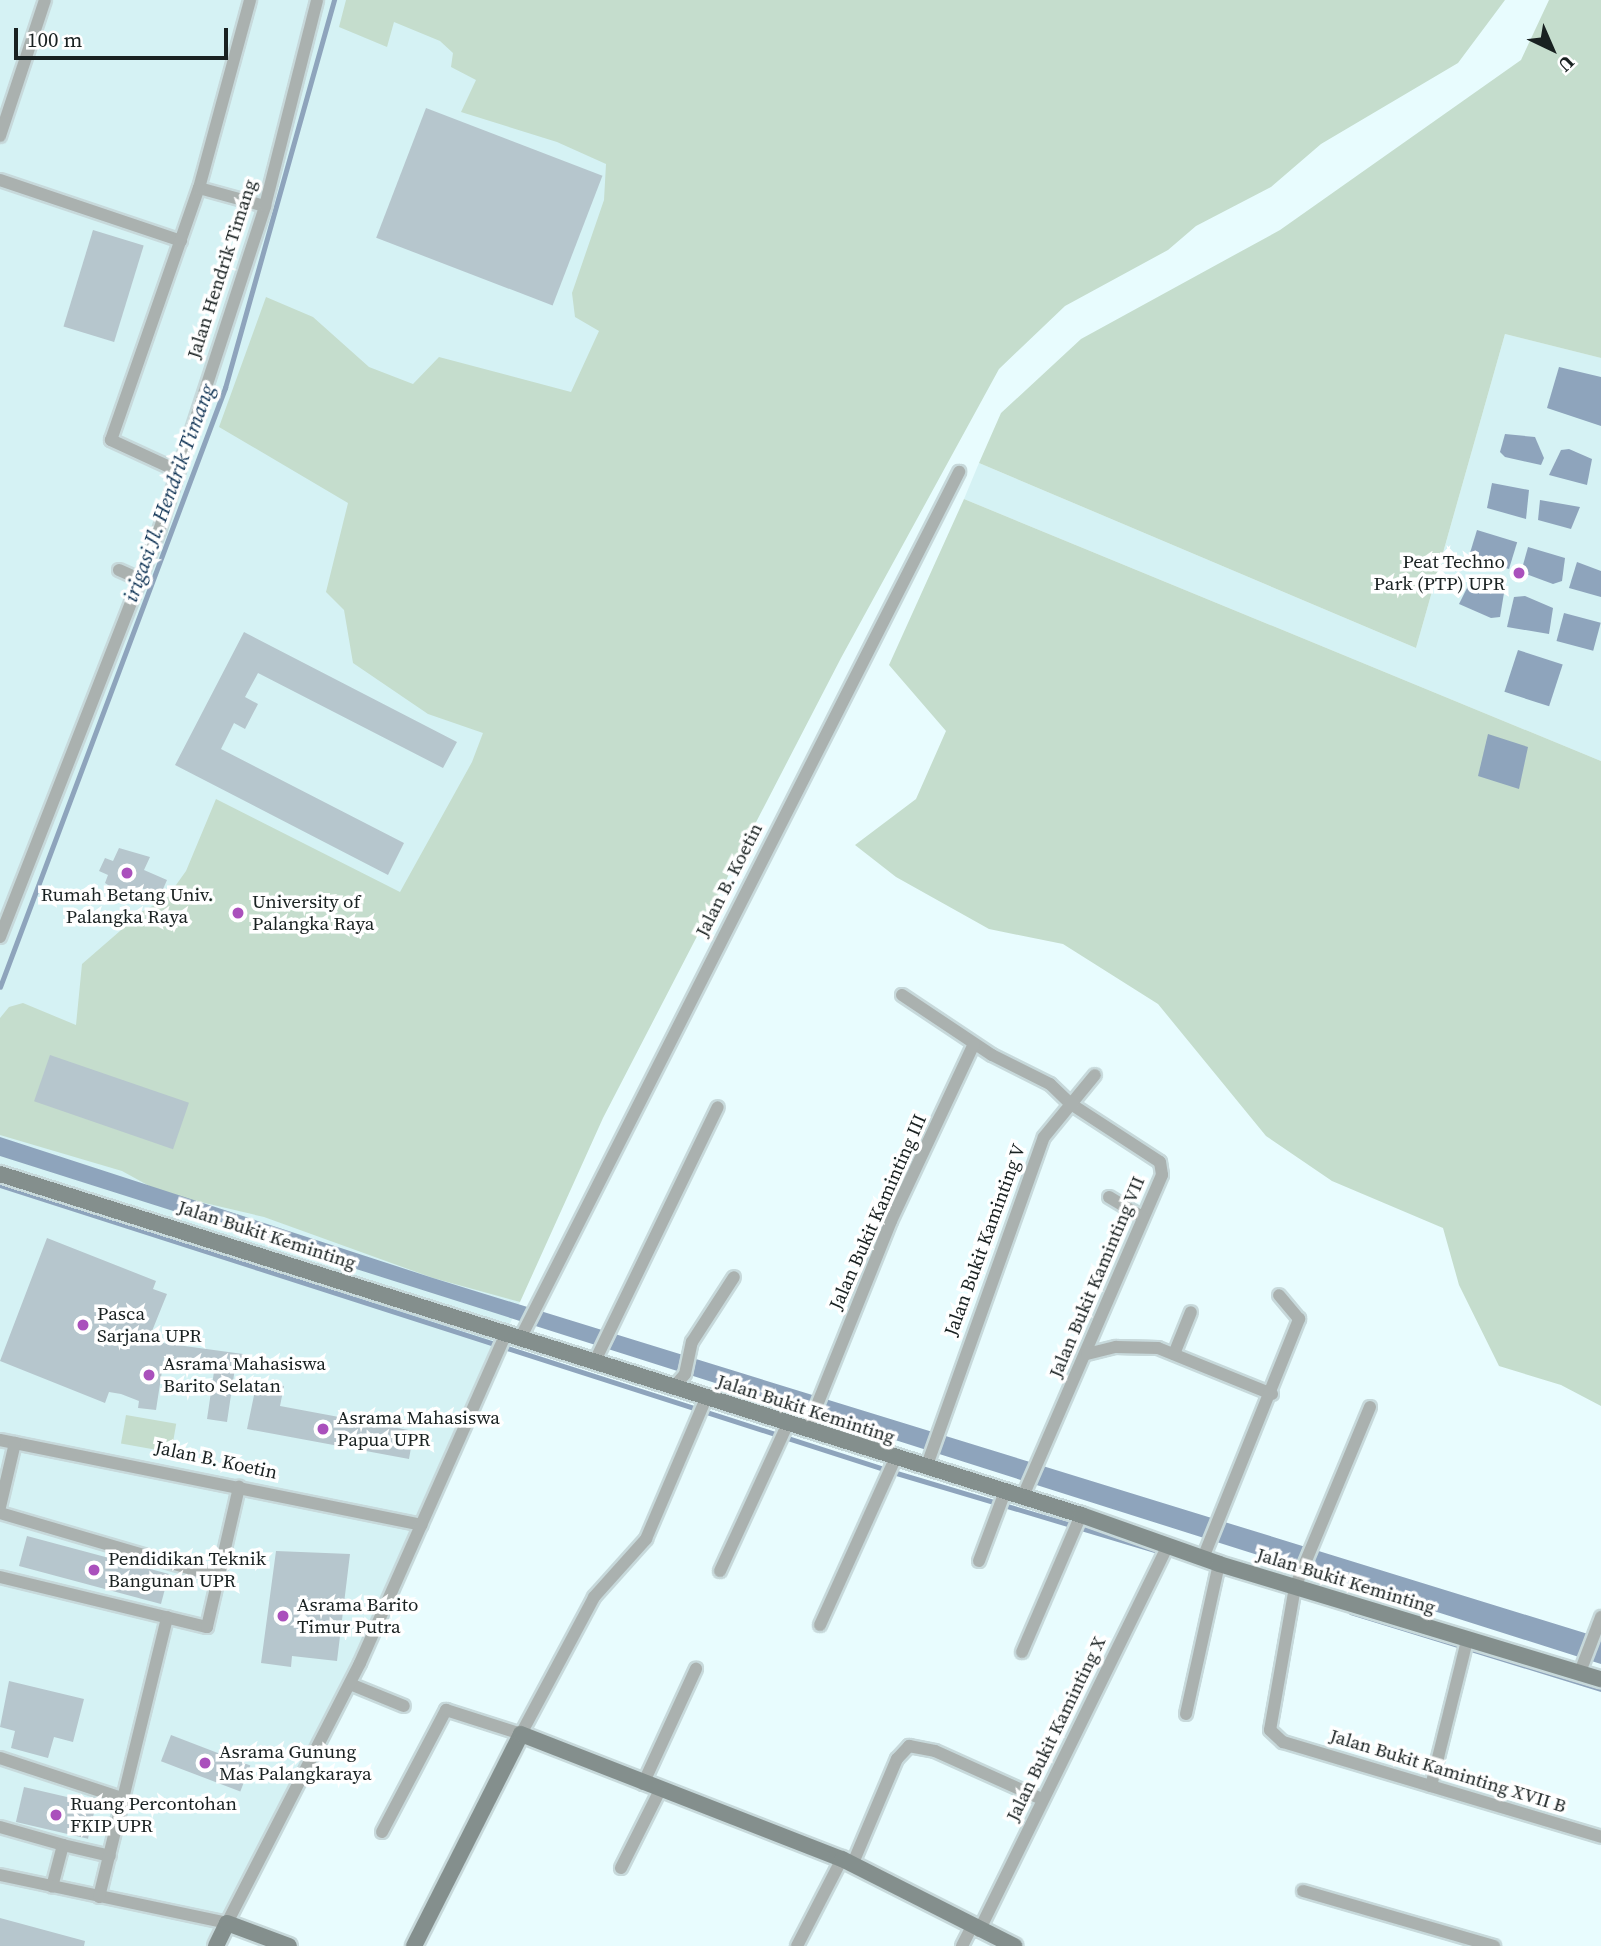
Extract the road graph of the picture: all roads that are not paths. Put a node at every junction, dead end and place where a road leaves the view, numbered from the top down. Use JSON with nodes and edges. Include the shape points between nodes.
{"nodes":[{"id":1,"x":45,"y":0,"type":"edge"},
{"id":2,"x":250,"y":0,"type":"edge"},
{"id":3,"x":317,"y":0,"type":"edge"},
{"id":4,"x":0,"y":136,"type":"edge"},
{"id":5,"x":0,"y":180,"type":"edge"},
{"id":6,"x":199,"y":188,"type":"junction"},
{"id":7,"x":265,"y":206,"type":"junction"},
{"id":8,"x":181,"y":240,"type":"junction"},
{"id":9,"x":178,"y":471,"type":"junction"},
{"id":10,"x":959,"y":472,"type":"dead end"},
{"id":11,"x":119,"y":570,"type":"dead end"},
{"id":12,"x":141,"y":580,"type":"junction"},
{"id":13,"x":0,"y":937,"type":"edge"},
{"id":14,"x":902,"y":995,"type":"dead end"},
{"id":15,"x":974,"y":1044,"type":"junction"},
{"id":16,"x":1095,"y":1075,"type":"dead end"},
{"id":17,"x":1071,"y":1104,"type":"junction"},
{"id":18,"x":718,"y":1107,"type":"dead end"},
{"id":19,"x":0,"y":1174,"type":"edge"},
{"id":20,"x":1110,"y":1197,"type":"dead end"},
{"id":21,"x":1142,"y":1217,"type":"junction"},
{"id":22,"x":734,"y":1277,"type":"dead end"},
{"id":23,"x":1279,"y":1295,"type":"dead end"},
{"id":24,"x":1191,"y":1312,"type":"dead end"},
{"id":25,"x":518,"y":1331,"type":"junction"},
{"id":26,"x":1087,"y":1354,"type":"junction"},
{"id":27,"x":1174,"y":1354,"type":"junction"},
{"id":28,"x":594,"y":1363,"type":"junction"},
{"id":29,"x":673,"y":1388,"type":"junction"},
{"id":30,"x":1272,"y":1394,"type":"junction"},
{"id":31,"x":706,"y":1398,"type":"junction"},
{"id":32,"x":1370,"y":1407,"type":"dead end"},
{"id":33,"x":810,"y":1422,"type":"junction"},
{"id":34,"x":788,"y":1423,"type":"junction"},
{"id":35,"x":0,"y":1440,"type":"edge"},
{"id":36,"x":15,"y":1443,"type":"junction"},
{"id":37,"x":895,"y":1459,"type":"junction"},
{"id":38,"x":928,"y":1460,"type":"junction"},
{"id":39,"x":239,"y":1487,"type":"junction"},
{"id":40,"x":1025,"y":1490,"type":"junction"},
{"id":41,"x":1005,"y":1492,"type":"junction"},
{"id":42,"x":0,"y":1506,"type":"edge"},
{"id":43,"x":1081,"y":1515,"type":"junction"},
{"id":44,"x":422,"y":1525,"type":"junction"},
{"id":45,"x":1168,"y":1545,"type":"junction"},
{"id":46,"x":979,"y":1561,"type":"dead end"},
{"id":47,"x":1211,"y":1561,"type":"junction"},
{"id":48,"x":720,"y":1571,"type":"dead end"},
{"id":49,"x":0,"y":1577,"type":"edge"},
{"id":50,"x":219,"y":1577,"type":"junction"},
{"id":51,"x":1294,"y":1587,"type":"junction"},
{"id":52,"x":167,"y":1617,"type":"junction"},
{"id":53,"x":1601,"y":1617,"type":"edge"},
{"id":54,"x":820,"y":1625,"type":"dead end"},
{"id":55,"x":1467,"y":1640,"type":"junction"},
{"id":56,"x":1022,"y":1652,"type":"dead end"},
{"id":57,"x":1582,"y":1666,"type":"junction"},
{"id":58,"x":696,"y":1669,"type":"dead end"},
{"id":59,"x":1601,"y":1679,"type":"edge"},
{"id":60,"x":350,"y":1684,"type":"junction"},
{"id":61,"x":404,"y":1706,"type":"dead end"},
{"id":62,"x":1186,"y":1714,"type":"dead end"},
{"id":63,"x":521,"y":1734,"type":"junction"},
{"id":64,"x":0,"y":1758,"type":"edge"},
{"id":65,"x":643,"y":1784,"type":"junction"},
{"id":66,"x":1431,"y":1786,"type":"junction"},
{"id":67,"x":660,"y":1790,"type":"junction"},
{"id":68,"x":122,"y":1798,"type":"junction"},
{"id":69,"x":1042,"y":1799,"type":"junction"},
{"id":70,"x":0,"y":1830,"type":"edge"},
{"id":71,"x":382,"y":1832,"type":"dead end"},
{"id":72,"x":1601,"y":1837,"type":"edge"},
{"id":73,"x":62,"y":1845,"type":"junction"},
{"id":74,"x":110,"y":1856,"type":"junction"},
{"id":75,"x":847,"y":1861,"type":"junction"},
{"id":76,"x":621,"y":1868,"type":"dead end"},
{"id":77,"x":0,"y":1875,"type":"edge"},
{"id":78,"x":52,"y":1887,"type":"junction"},
{"id":79,"x":1303,"y":1891,"type":"dead end"},
{"id":80,"x":99,"y":1897,"type":"junction"},
{"id":81,"x":227,"y":1923,"type":"junction"},
{"id":82,"x":975,"y":1928,"type":"junction"},
{"id":83,"x":216,"y":1946,"type":"edge"},
{"id":84,"x":289,"y":1946,"type":"edge"},
{"id":85,"x":414,"y":1946,"type":"edge"},
{"id":86,"x":797,"y":1946,"type":"edge"},
{"id":87,"x":962,"y":1946,"type":"edge"},
{"id":88,"x":1014,"y":1946,"type":"edge"},
{"id":89,"x":1494,"y":1946,"type":"edge"}],
"edges":[{"from":1,"to":4,"type":"street"},
{"from":2,"to":6,"type":"street"},
{"from":3,"to":7,"type":"street","name":"Jalan Hendrik Timang"},
{"from":5,"to":8,"type":"street"},
{"from":6,"to":7,"type":"street"},
{"from":6,"to":8,"type":"street"},
{"from":7,"to":9,"type":"street","name":"Jalan Hendrik Timang"},
{"from":8,"to":9,"type":"street","via":[[111,440]]},
{"from":9,"to":12,"type":"street","name":"Jalan Hendrik Timang"},
{"from":10,"to":25,"type":"street","name":"Jalan B. Koetin","via":[[536,1306]]},
{"from":11,"to":12,"type":"street"},
{"from":12,"to":13,"type":"street","name":"Jalan Hendrik Timang"},
{"from":14,"to":15,"type":"street","name":"Jalan Bukit Kaminting VII"},
{"from":15,"to":17,"type":"street","name":"Jalan Bukit Kaminting VII","via":[[1050,1084]]},
{"from":15,"to":33,"type":"street","name":"Jalan Bukit Kaminting III","via":[[891,1221]]},
{"from":16,"to":17,"type":"street","name":"Jalan Bukit Kaminting V"},
{"from":17,"to":21,"type":"street","name":"Jalan Bukit Kaminting VII","via":[[1160,1162],[1162,1175]]},
{"from":17,"to":38,"type":"street","name":"Jalan Bukit Kaminting V","via":[[1044,1137]]},
{"from":18,"to":28,"type":"street"},
{"from":19,"to":25,"type":"main road","name":"Jalan Bukit Keminting"},
{"from":20,"to":21,"type":"street"},
{"from":21,"to":26,"type":"street","name":"Jalan Bukit Kaminting VII"},
{"from":22,"to":29,"type":"street","via":[[692,1342],[685,1374]]},
{"from":23,"to":30,"type":"street","via":[[1299,1319]]},
{"from":24,"to":27,"type":"street"},
{"from":25,"to":28,"type":"main road","name":"Jalan Bukit Keminting"},
{"from":25,"to":44,"type":"street"},
{"from":26,"to":27,"type":"street","via":[[1139,1345]]},
{"from":26,"to":40,"type":"street","name":"Jalan Bukit Kaminting VII"},
{"from":27,"to":30,"type":"street"},
{"from":28,"to":29,"type":"main road","name":"Jalan Bukit Keminting"},
{"from":29,"to":31,"type":"main road","name":"Jalan Bukit Keminting"},
{"from":30,"to":47,"type":"street","via":[[1212,1541]]},
{"from":31,"to":34,"type":"main road","name":"Jalan Bukit Keminting"},
{"from":31,"to":63,"type":"street","via":[[646,1539],[594,1597]]},
{"from":32,"to":51,"type":"street"},
{"from":33,"to":34,"type":"main road","name":"Jalan Bukit Keminting"},
{"from":33,"to":37,"type":"main road","name":"Jalan Bukit Keminting"},
{"from":34,"to":48,"type":"street"},
{"from":35,"to":36,"type":"street","name":"Jalan B. Koetin"},
{"from":36,"to":39,"type":"street","name":"Jalan B. Koetin"},
{"from":36,"to":42,"type":"street"},
{"from":37,"to":38,"type":"main road","name":"Jalan Bukit Keminting"},
{"from":37,"to":54,"type":"street"},
{"from":38,"to":41,"type":"main road","name":"Jalan Bukit Keminting"},
{"from":39,"to":44,"type":"street","name":"Jalan B. Koetin"},
{"from":39,"to":50,"type":"street"},
{"from":40,"to":41,"type":"main road","name":"Jalan Bukit Keminting"},
{"from":40,"to":43,"type":"main road","name":"Jalan Bukit Keminting"},
{"from":41,"to":46,"type":"street"},
{"from":42,"to":50,"type":"street"},
{"from":43,"to":45,"type":"main road","name":"Jalan Bukit Keminting"},
{"from":43,"to":56,"type":"street"},
{"from":44,"to":60,"type":"street"},
{"from":45,"to":47,"type":"main road","name":"Jalan Bukit Keminting"},
{"from":45,"to":69,"type":"street","name":"Jalan Bukit Kaminting X"},
{"from":47,"to":51,"type":"main road","name":"Jalan Bukit Keminting"},
{"from":47,"to":62,"type":"street"},
{"from":49,"to":52,"type":"street"},
{"from":50,"to":52,"type":"street","via":[[207,1627]]},
{"from":51,"to":55,"type":"main road","name":"Jalan Bukit Keminting"},
{"from":51,"to":66,"type":"street","name":"Jalan Bukit Kaminting XVII B","via":[[1269,1730],[1283,1742]]},
{"from":52,"to":68,"type":"street"},
{"from":53,"to":57,"type":"street"},
{"from":55,"to":57,"type":"main road","name":"Jalan Bukit Keminting"},
{"from":55,"to":66,"type":"street"},
{"from":57,"to":59,"type":"main road","name":"Jalan Bukit Keminting"},
{"from":58,"to":65,"type":"street"},
{"from":60,"to":61,"type":"street"},
{"from":60,"to":81,"type":"street"},
{"from":63,"to":65,"type":"main road"},
{"from":63,"to":71,"type":"street","via":[[446,1710]]},
{"from":63,"to":85,"type":"main road"},
{"from":64,"to":68,"type":"street"},
{"from":65,"to":67,"type":"main road"},
{"from":66,"to":72,"type":"street","name":"Jalan Bukit Kaminting XVII B"},
{"from":67,"to":75,"type":"main road"},
{"from":67,"to":76,"type":"street"},
{"from":68,"to":74,"type":"street"},
{"from":69,"to":75,"type":"street","via":[[935,1751],[909,1746],[897,1759]]},
{"from":69,"to":82,"type":"street","name":"Jalan Bukit Kaminting X"},
{"from":70,"to":73,"type":"street"},
{"from":73,"to":74,"type":"street"},
{"from":73,"to":78,"type":"street"},
{"from":74,"to":80,"type":"street"},
{"from":75,"to":82,"type":"main road","via":[[908,1888]]},
{"from":75,"to":86,"type":"street"},
{"from":77,"to":78,"type":"street"},
{"from":78,"to":80,"type":"street"},
{"from":79,"to":89,"type":"street"},
{"from":80,"to":81,"type":"street"},
{"from":81,"to":83,"type":"main road"},
{"from":81,"to":84,"type":"main road"},
{"from":82,"to":87,"type":"street","name":"Jalan Bukit Kaminting X"},
{"from":82,"to":88,"type":"main road"}]}
